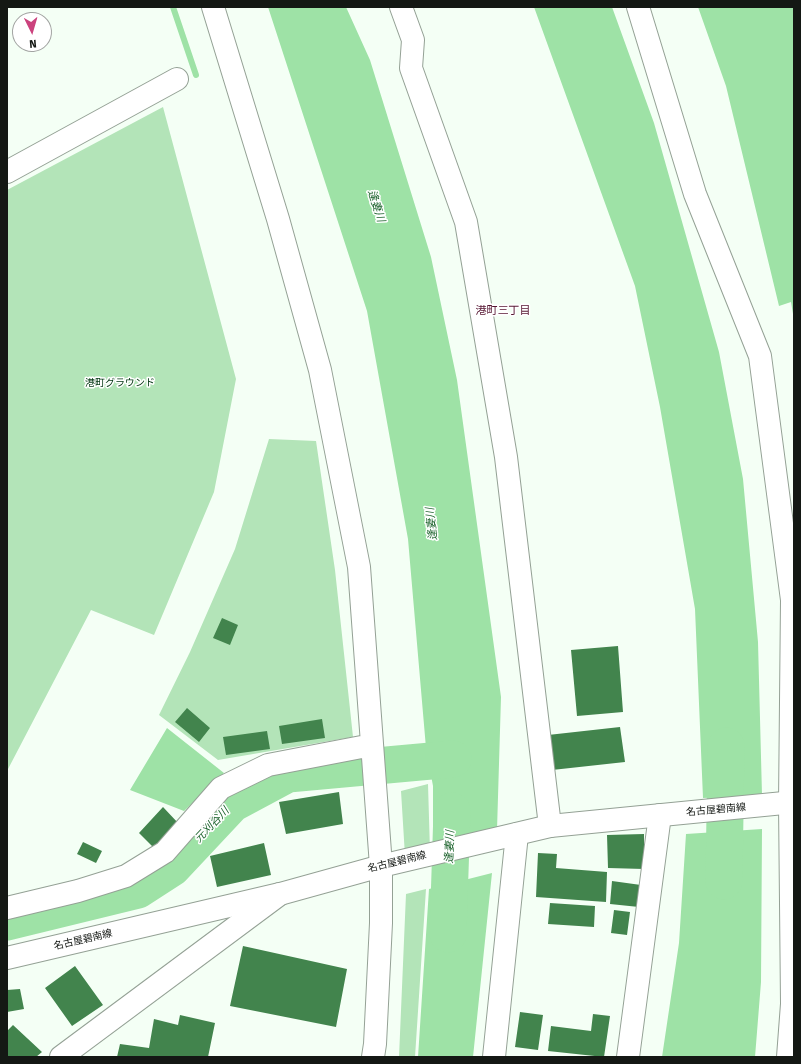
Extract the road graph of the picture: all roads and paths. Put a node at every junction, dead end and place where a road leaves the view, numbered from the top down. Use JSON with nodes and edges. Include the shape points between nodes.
{"nodes":[{"id":1,"x":213,"y":7,"type":"edge"},
{"id":2,"x":401,"y":7,"type":"edge"},
{"id":3,"x":638,"y":7,"type":"edge"},
{"id":4,"x":177,"y":79,"type":"dead end"},
{"id":5,"x":7,"y":172,"type":"edge"},
{"id":6,"x":372,"y":746,"type":"junction"},
{"id":7,"x":787,"y":803,"type":"edge"},
{"id":8,"x":666,"y":814,"type":"junction"},
{"id":9,"x":550,"y":826,"type":"junction"},
{"id":10,"x":517,"y":834,"type":"junction"},
{"id":11,"x":381,"y":866,"type":"junction"},
{"id":12,"x":280,"y":894,"type":"junction"},
{"id":13,"x":7,"y":908,"type":"edge"},
{"id":14,"x":7,"y":958,"type":"edge"},
{"id":15,"x":61,"y":1057,"type":"edge"},
{"id":16,"x":372,"y":1057,"type":"edge"},
{"id":17,"x":494,"y":1057,"type":"edge"},
{"id":18,"x":628,"y":1057,"type":"edge"},
{"id":19,"x":788,"y":1057,"type":"edge"}],
"edges":[{"from":1,"to":6,"type":"street","via":[[278,219],[320,370],[359,567]]},
{"from":2,"to":9,"type":"street","via":[[413,40],[411,68],[466,222],[506,457]]},
{"from":3,"to":7,"type":"street","via":[[695,194],[760,356],[792,600]]},
{"from":4,"to":5,"type":"street"},
{"from":6,"to":11,"type":"street"},
{"from":6,"to":13,"type":"street","via":[[268,765],[221,788],[165,852],[126,876],[78,891]]},
{"from":7,"to":8,"type":"street","name":"名古屋碧南線"},
{"from":7,"to":19,"type":"street","via":[[792,1004]]},
{"from":8,"to":9,"type":"street","name":"名古屋碧南線"},
{"from":8,"to":18,"type":"street"},
{"from":9,"to":10,"type":"street","name":"名古屋碧南線"},
{"from":10,"to":11,"type":"street","name":"名古屋碧南線"},
{"from":10,"to":17,"type":"street"},
{"from":11,"to":12,"type":"street","name":"名古屋碧南線"},
{"from":11,"to":16,"type":"street","via":[[381,923]]},
{"from":12,"to":14,"type":"street","name":"名古屋碧南線"},
{"from":12,"to":15,"type":"street"}]}
